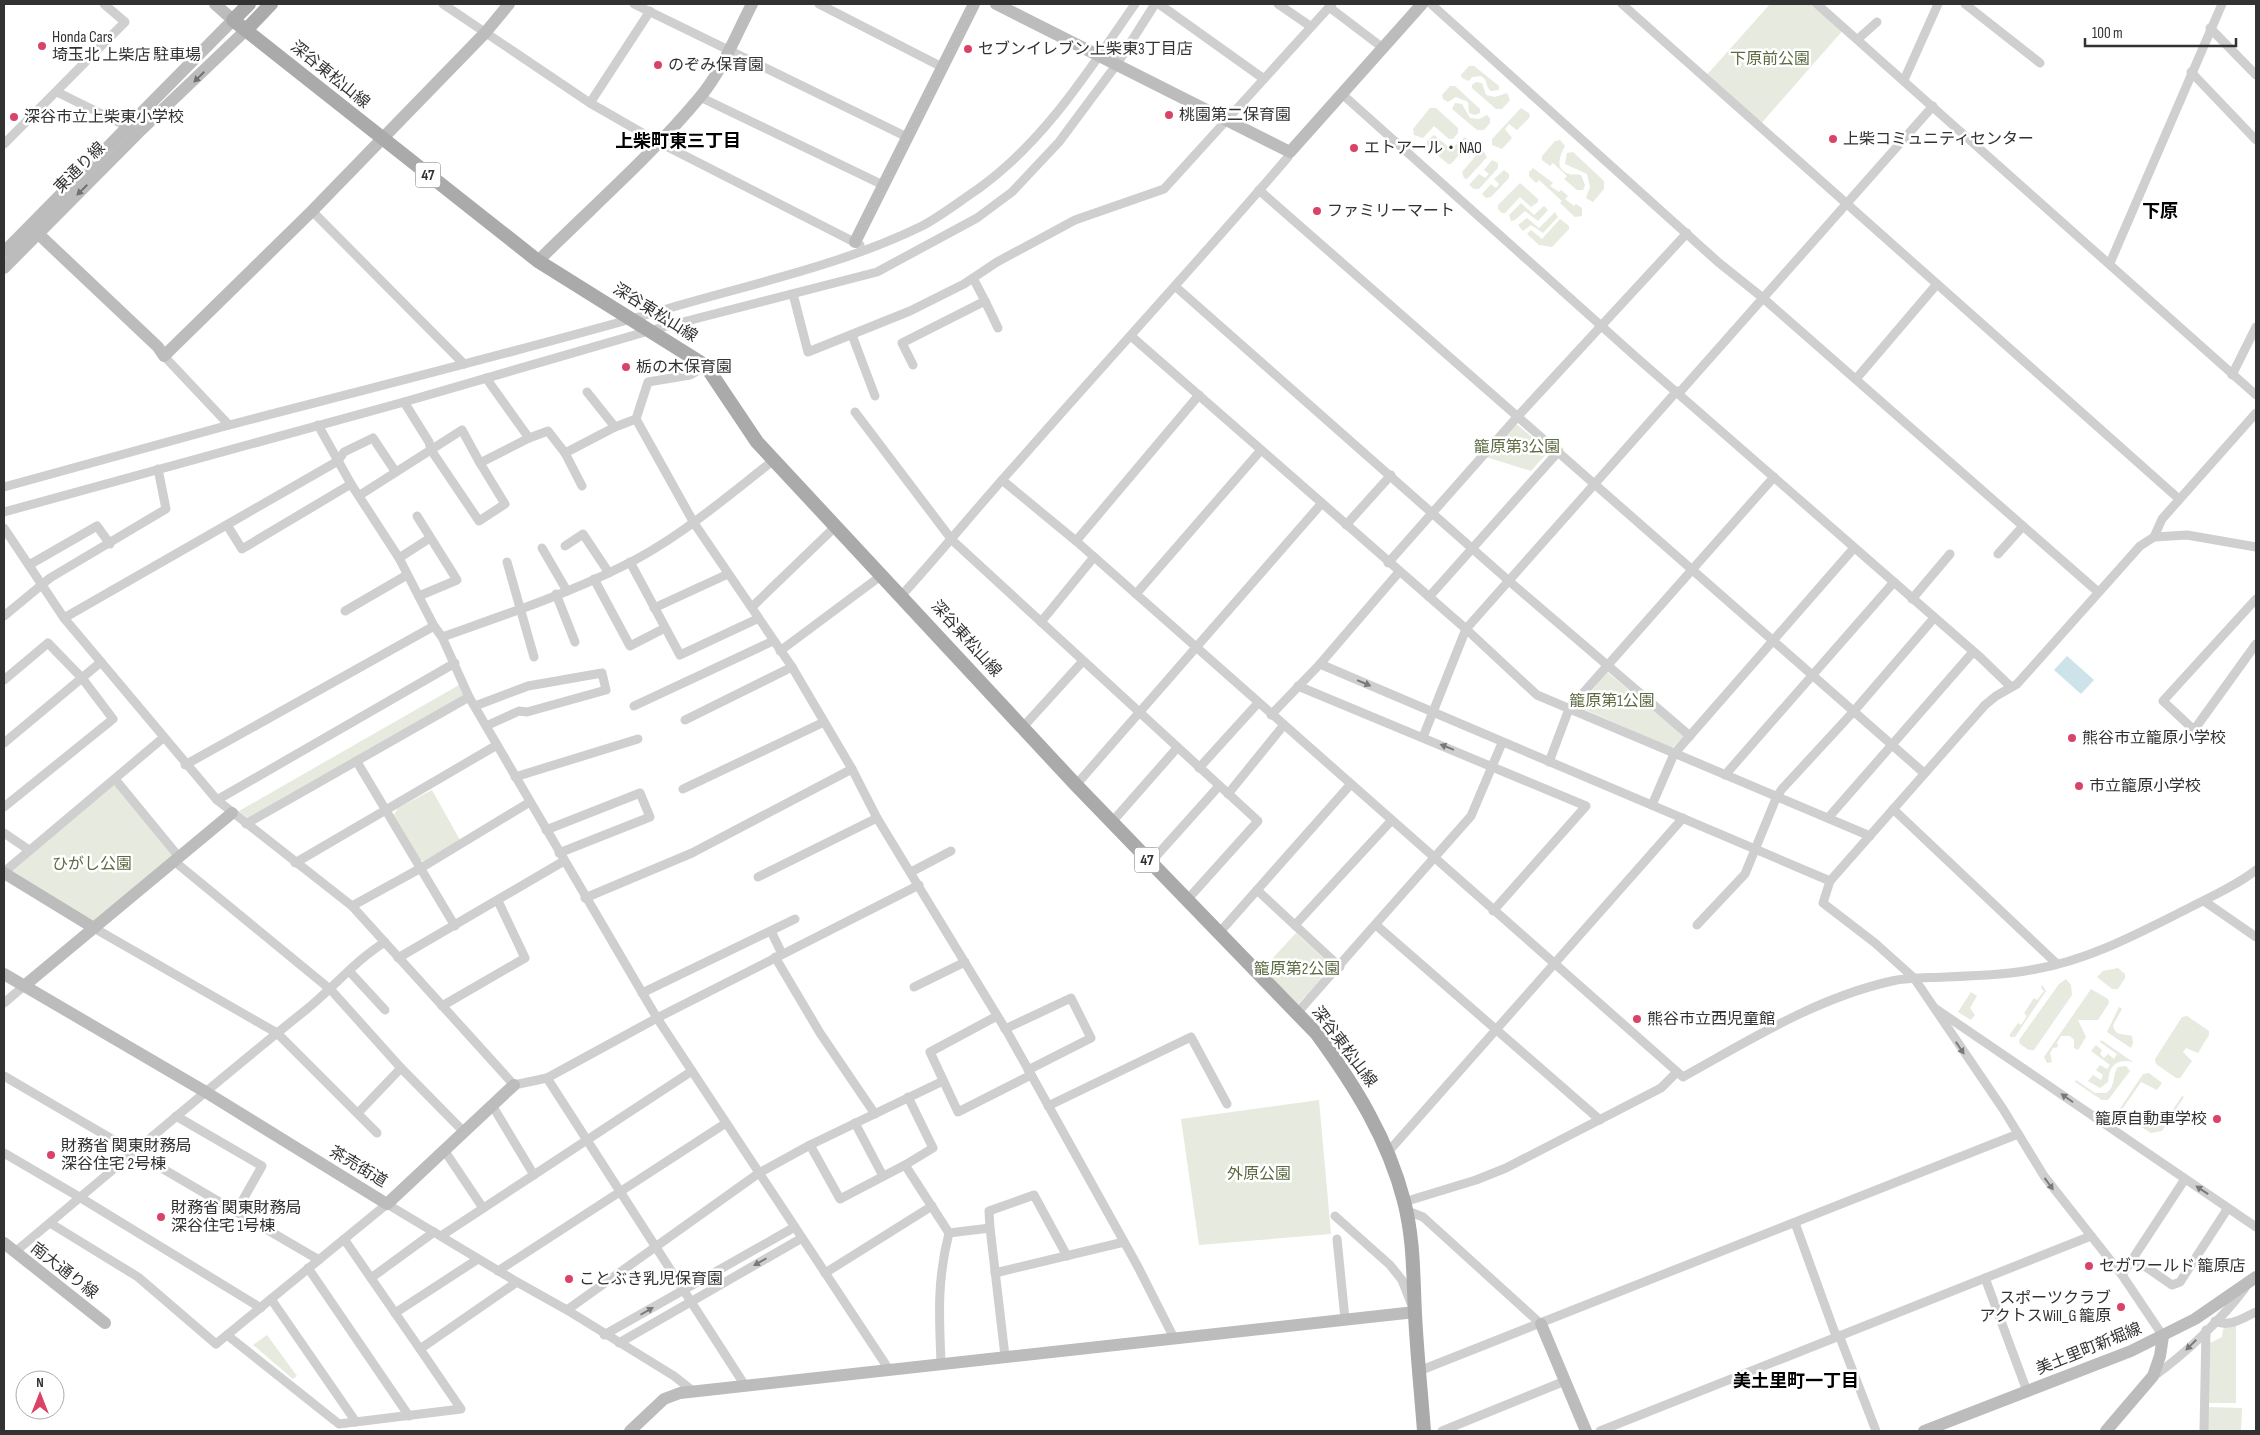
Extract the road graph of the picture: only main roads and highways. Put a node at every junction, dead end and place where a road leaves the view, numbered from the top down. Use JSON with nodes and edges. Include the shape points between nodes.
{"nodes":[{"id":1,"x":249,"y":4,"type":"edge"},
{"id":2,"x":272,"y":4,"type":"edge"},
{"id":3,"x":246,"y":30,"type":"junction"},
{"id":4,"x":1424,"y":1431,"type":"edge"}],
"edges":[{"from":1,"to":3,"type":"main road","name":"深谷東松山線","number":"47","via":[[233,20]]},
{"from":2,"to":3,"type":"main road"},
{"from":3,"to":4,"type":"main road","name":"深谷東松山線","number":"47","via":[[538,261],[706,366],[757,442],[1076,785],[1317,1034],[1366,1106],[1388,1152],[1404,1206],[1415,1267]]}]}
